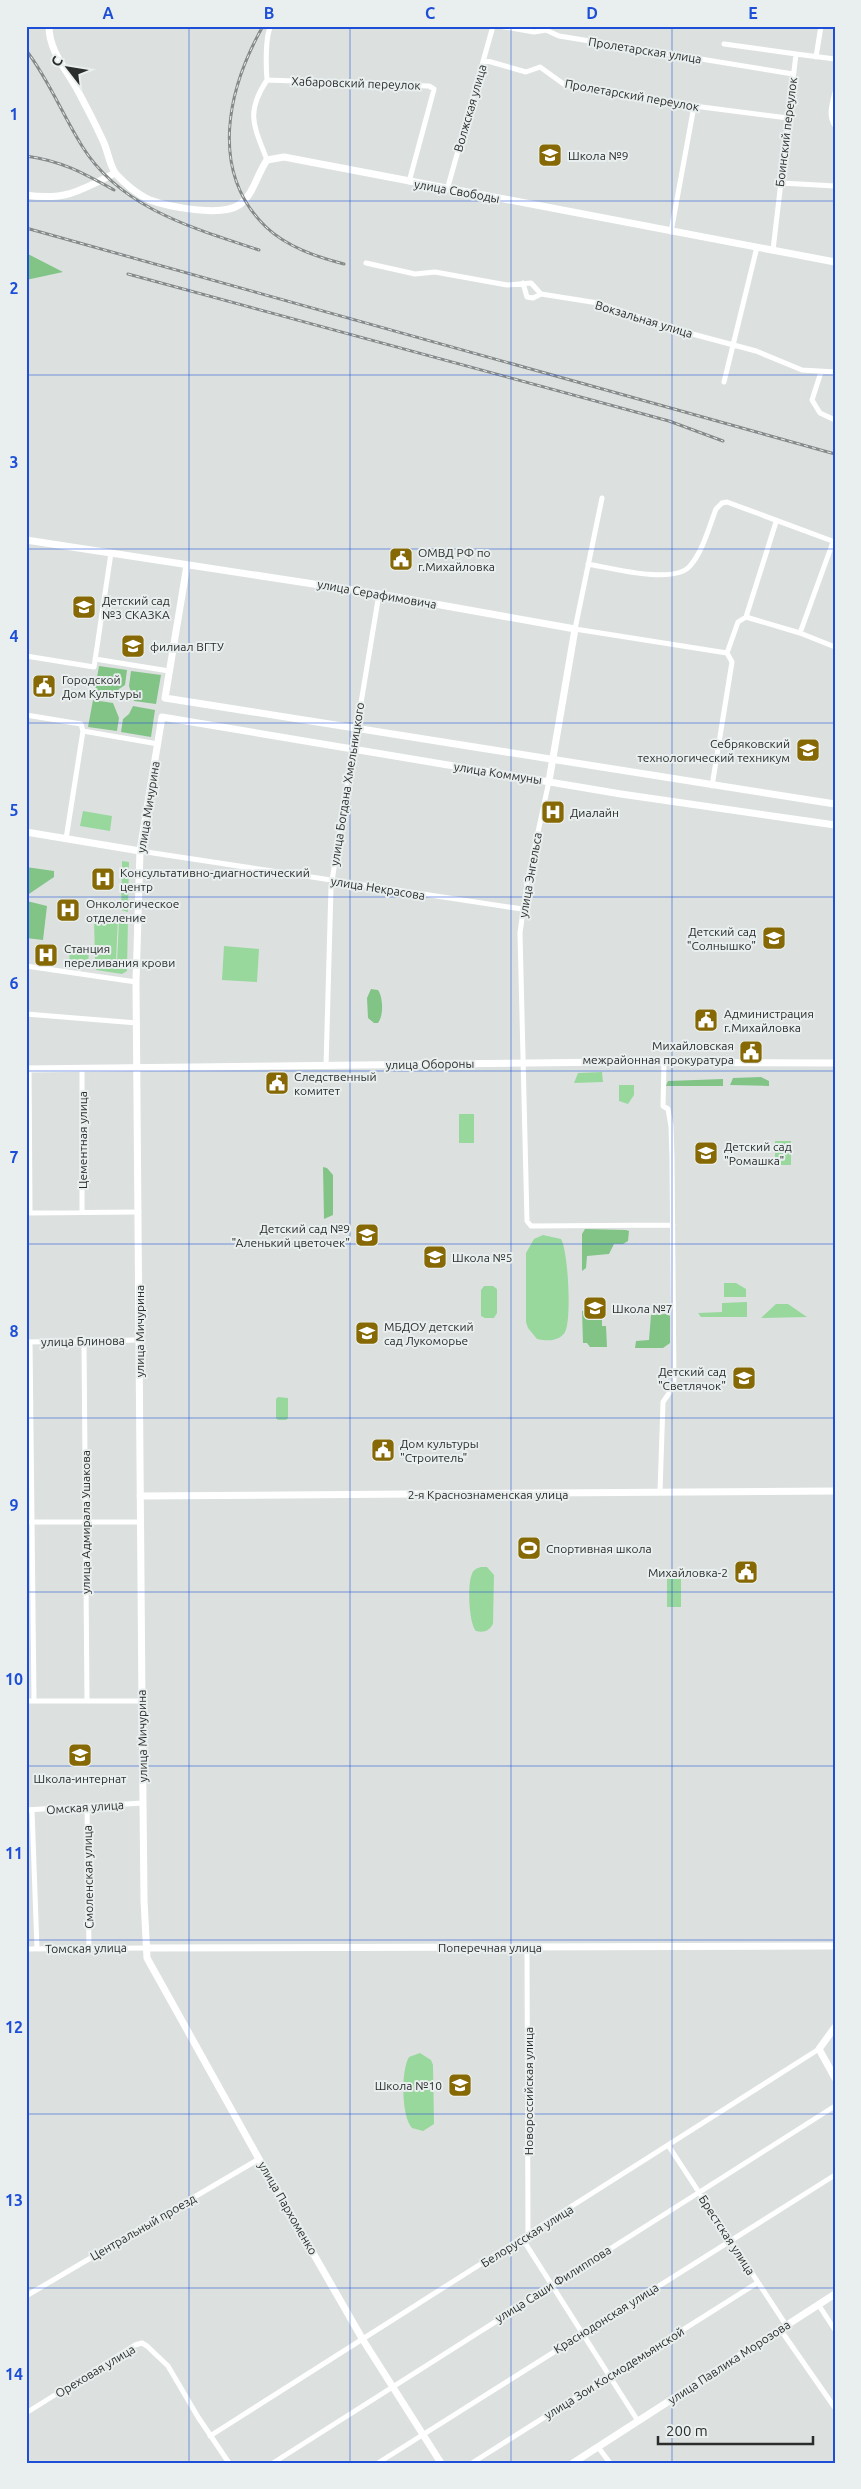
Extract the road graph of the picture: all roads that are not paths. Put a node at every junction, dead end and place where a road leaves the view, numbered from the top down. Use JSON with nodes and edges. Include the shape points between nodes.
{"nodes":[{"id":1,"x":49,"y":26,"type":"edge"},
{"id":2,"x":271,"y":26,"type":"edge"},
{"id":3,"x":493,"y":26,"type":"edge"},
{"id":4,"x":499,"y":26,"type":"edge"},
{"id":5,"x":821,"y":26,"type":"edge"},
{"id":6,"x":724,"y":44,"type":"dead end"},
{"id":7,"x":796,"y":54,"type":"junction"},
{"id":8,"x":816,"y":56,"type":"junction"},
{"id":9,"x":835,"y":59,"type":"edge"},
{"id":10,"x":484,"y":60,"type":"junction"},
{"id":11,"x":793,"y":74,"type":"junction"},
{"id":12,"x":267,"y":80,"type":"junction"},
{"id":13,"x":835,"y":92,"type":"edge"},
{"id":14,"x":694,"y":106,"type":"junction"},
{"id":15,"x":788,"y":118,"type":"junction"},
{"id":16,"x":835,"y":126,"type":"edge"},
{"id":17,"x":267,"y":160,"type":"junction"},
{"id":18,"x":115,"y":173,"type":"junction"},
{"id":19,"x":409,"y":182,"type":"junction"},
{"id":20,"x":781,"y":183,"type":"junction"},
{"id":21,"x":835,"y":186,"type":"edge"},
{"id":22,"x":447,"y":190,"type":"junction"},
{"id":23,"x":26,"y":195,"type":"edge"},
{"id":24,"x":671,"y":232,"type":"junction"},
{"id":25,"x":757,"y":247,"type":"junction"},
{"id":26,"x":773,"y":250,"type":"junction"},
{"id":27,"x":835,"y":262,"type":"edge"},
{"id":28,"x":366,"y":263,"type":"dead end"},
{"id":29,"x":523,"y":284,"type":"junction"},
{"id":30,"x":541,"y":294,"type":"junction"},
{"id":31,"x":733,"y":344,"type":"junction"},
{"id":32,"x":821,"y":372,"type":"junction"},
{"id":33,"x":835,"y":372,"type":"edge"},
{"id":34,"x":724,"y":382,"type":"dead end"},
{"id":35,"x":835,"y":420,"type":"edge"},
{"id":36,"x":602,"y":498,"type":"dead end"},
{"id":37,"x":776,"y":522,"type":"junction"},
{"id":38,"x":26,"y":540,"type":"edge"},
{"id":39,"x":834,"y":542,"type":"edge"},
{"id":40,"x":112,"y":553,"type":"junction"},
{"id":41,"x":588,"y":564,"type":"junction"},
{"id":42,"x":187,"y":565,"type":"junction"},
{"id":43,"x":378,"y":594,"type":"junction"},
{"id":44,"x":746,"y":617,"type":"junction"},
{"id":45,"x":575,"y":628,"type":"junction"},
{"id":46,"x":800,"y":633,"type":"junction"},
{"id":47,"x":835,"y":647,"type":"edge"},
{"id":48,"x":727,"y":652,"type":"junction"},
{"id":49,"x":26,"y":656,"type":"edge"},
{"id":50,"x":95,"y":659,"type":"junction"},
{"id":51,"x":169,"y":671,"type":"junction"},
{"id":52,"x":26,"y":716,"type":"edge"},
{"id":53,"x":162,"y":717,"type":"joint"},
{"id":54,"x":357,"y":727,"type":"junction"},
{"id":55,"x":83,"y":731,"type":"junction"},
{"id":56,"x":158,"y":744,"type":"junction"},
{"id":57,"x":353,"y":749,"type":"junction"},
{"id":58,"x":553,"y":760,"type":"junction"},
{"id":59,"x":549,"y":781,"type":"junction"},
{"id":60,"x":712,"y":786,"type":"junction"},
{"id":61,"x":835,"y":804,"type":"edge"},
{"id":62,"x":835,"y":825,"type":"edge"},
{"id":63,"x":26,"y":832,"type":"edge"},
{"id":64,"x":66,"y":839,"type":"junction"},
{"id":65,"x":140,"y":851,"type":"junction"},
{"id":66,"x":331,"y":881,"type":"junction"},
{"id":67,"x":522,"y":909,"type":"junction"},
{"id":68,"x":26,"y":966,"type":"edge"},
{"id":69,"x":136,"y":982,"type":"junction"},
{"id":70,"x":26,"y":1014,"type":"edge"},
{"id":71,"x":137,"y":1023,"type":"junction"},
{"id":72,"x":664,"y":1063,"type":"junction"},
{"id":73,"x":835,"y":1063,"type":"edge"},
{"id":74,"x":523,"y":1064,"type":"junction"},
{"id":75,"x":326,"y":1066,"type":"junction"},
{"id":76,"x":82,"y":1068,"type":"junction"},
{"id":77,"x":138,"y":1068,"type":"junction"},
{"id":78,"x":28,"y":1069,"type":"edge"},
{"id":79,"x":82,"y":1212,"type":"junction"},
{"id":80,"x":139,"y":1212,"type":"junction"},
{"id":81,"x":28,"y":1213,"type":"edge"},
{"id":82,"x":673,"y":1225,"type":"junction"},
{"id":83,"x":139,"y":1340,"type":"junction"},
{"id":84,"x":28,"y":1342,"type":"edge"},
{"id":85,"x":84,"y":1342,"type":"junction"},
{"id":86,"x":835,"y":1491,"type":"edge"},
{"id":87,"x":660,"y":1492,"type":"junction"},
{"id":88,"x":140,"y":1496,"type":"junction"},
{"id":89,"x":29,"y":1522,"type":"edge"},
{"id":90,"x":85,"y":1522,"type":"junction"},
{"id":91,"x":140,"y":1522,"type":"junction"},
{"id":92,"x":26,"y":1701,"type":"edge"},
{"id":93,"x":34,"y":1701,"type":"junction"},
{"id":94,"x":142,"y":1701,"type":"junction"},
{"id":95,"x":87,"y":1702,"type":"junction"},
{"id":96,"x":143,"y":1803,"type":"junction"},
{"id":97,"x":87,"y":1806,"type":"junction"},
{"id":98,"x":29,"y":1810,"type":"edge"},
{"id":99,"x":527,"y":1946,"type":"junction"},
{"id":100,"x":835,"y":1946,"type":"edge"},
{"id":101,"x":146,"y":1948,"type":"junction"},
{"id":102,"x":26,"y":1949,"type":"edge"},
{"id":103,"x":37,"y":1949,"type":"junction"},
{"id":104,"x":89,"y":1949,"type":"junction"},
{"id":105,"x":835,"y":2027,"type":"edge"},
{"id":106,"x":820,"y":2049,"type":"junction"},
{"id":107,"x":835,"y":2078,"type":"edge"},
{"id":108,"x":835,"y":2106,"type":"edge"},
{"id":109,"x":668,"y":2145,"type":"junction"},
{"id":110,"x":259,"y":2159,"type":"junction"},
{"id":111,"x":835,"y":2175,"type":"edge"},
{"id":112,"x":699,"y":2192,"type":"junction"},
{"id":113,"x":528,"y":2235,"type":"junction"},
{"id":114,"x":522,"y":2238,"type":"junction"},
{"id":115,"x":730,"y":2240,"type":"junction"},
{"id":116,"x":757,"y":2283,"type":"junction"},
{"id":117,"x":553,"y":2284,"type":"junction"},
{"id":118,"x":835,"y":2294,"type":"edge"},
{"id":119,"x":26,"y":2296,"type":"edge"},
{"id":120,"x":818,"y":2304,"type":"junction"},
{"id":121,"x":783,"y":2327,"type":"junction"},
{"id":122,"x":835,"y":2330,"type":"edge"},
{"id":123,"x":583,"y":2332,"type":"junction"},
{"id":124,"x":363,"y":2340,"type":"junction"},
{"id":125,"x":610,"y":2376,"type":"junction"},
{"id":126,"x":392,"y":2386,"type":"junction"},
{"id":127,"x":835,"y":2408,"type":"edge"},
{"id":128,"x":26,"y":2413,"type":"edge"},
{"id":129,"x":638,"y":2421,"type":"junction"},
{"id":130,"x":422,"y":2434,"type":"junction"},
{"id":131,"x":210,"y":2436,"type":"junction"},
{"id":132,"x":598,"y":2447,"type":"junction"},
{"id":133,"x":230,"y":2463,"type":"edge"},
{"id":134,"x":273,"y":2463,"type":"edge"},
{"id":135,"x":378,"y":2463,"type":"edge"},
{"id":136,"x":441,"y":2463,"type":"edge"},
{"id":137,"x":472,"y":2463,"type":"edge"},
{"id":138,"x":573,"y":2463,"type":"edge"},
{"id":139,"x":610,"y":2463,"type":"edge"}],
"edges":[{"from":1,"to":18,"type":"street","via":[[49,39],[57,57],[82,99]]},
{"from":2,"to":12,"type":"street","via":[[267,44]]},
{"from":3,"to":10,"type":"street","name":"Волжская улица"},
{"from":4,"to":11,"type":"street","name":"Пролетарская улица","via":[[534,32],[546,30],[559,36]]},
{"from":5,"to":8,"type":"street"},
{"from":6,"to":7,"type":"street"},
{"from":7,"to":8,"type":"street"},
{"from":7,"to":11,"type":"street","name":"Боинский переулок"},
{"from":8,"to":9,"type":"street"},
{"from":10,"to":14,"type":"street","name":"Пролетарский переулок","via":[[526,72],[540,67],[565,85]]},
{"from":10,"to":22,"type":"street","name":"Волжская улица"},
{"from":11,"to":15,"type":"street","name":"Боинский переулок"},
{"from":12,"to":17,"type":"street","via":[[254,101],[253,113],[254,127]]},
{"from":12,"to":19,"type":"street","name":"Хабаровский переулок","via":[[432,87],[434,93]]},
{"from":13,"to":16,"type":"street","via":[[830,110]]},
{"from":14,"to":15,"type":"street","name":"Пролетарский переулок"},
{"from":14,"to":24,"type":"street"},
{"from":15,"to":20,"type":"street","name":"Боинский переулок"},
{"from":17,"to":18,"type":"street","via":[[248,196],[228,211],[211,212],[149,199]]},
{"from":17,"to":19,"type":"street","name":"улица Свободы","via":[[284,157]]},
{"from":18,"to":23,"type":"street","via":[[63,197]]},
{"from":19,"to":22,"type":"street","name":"улица Свободы"},
{"from":20,"to":21,"type":"street"},
{"from":20,"to":26,"type":"street","name":"Боинский переулок"},
{"from":22,"to":24,"type":"street","name":"улица Свободы"},
{"from":24,"to":25,"type":"street","name":"улица Свободы"},
{"from":25,"to":26,"type":"street","name":"улица Свободы"},
{"from":25,"to":31,"type":"street"},
{"from":26,"to":27,"type":"street","name":"улица Свободы"},
{"from":28,"to":29,"type":"street","name":"Вокзальная улица","via":[[415,274],[435,272],[507,285]]},
{"from":29,"to":30,"type":"street","name":"Вокзальная улица","via":[[531,282]]},
{"from":29,"to":30,"type":"street","via":[[527,297]]},
{"from":30,"to":31,"type":"street","name":"Вокзальная улица","via":[[598,303]]},
{"from":31,"to":32,"type":"street","name":"Вокзальная улица","via":[[794,368]]},
{"from":31,"to":34,"type":"street"},
{"from":32,"to":33,"type":"street","name":"Вокзальная улица"},
{"from":32,"to":35,"type":"street","via":[[812,400],[820,413]]},
{"from":36,"to":41,"type":"street","name":"улица Энгельса"},
{"from":37,"to":39,"type":"street"},
{"from":37,"to":41,"type":"street","via":[[727,502],[722,503],[716,509],[695,559],[688,568],[676,574],[657,575]]},
{"from":37,"to":44,"type":"street"},
{"from":38,"to":40,"type":"street","name":"улица Серафимовича"},
{"from":39,"to":46,"type":"street"},
{"from":40,"to":42,"type":"street","name":"улица Серафимовича"},
{"from":40,"to":50,"type":"street"},
{"from":41,"to":45,"type":"street","name":"улица Энгельса"},
{"from":42,"to":43,"type":"street","name":"улица Серафимовича"},
{"from":42,"to":51,"type":"street"},
{"from":43,"to":45,"type":"street","name":"улица Серафимовича"},
{"from":43,"to":54,"type":"street","name":"улица Богдана Хмельницкого"},
{"from":44,"to":46,"type":"street"},
{"from":44,"to":48,"type":"street","via":[[738,622]]},
{"from":45,"to":48,"type":"street","name":"улица Серафимовича"},
{"from":45,"to":58,"type":"street","name":"улица Энгельса"},
{"from":46,"to":47,"type":"street"},
{"from":48,"to":60,"type":"street","via":[[732,662]]},
{"from":49,"to":50,"type":"street","via":[[94,667]]},
{"from":50,"to":51,"type":"street"},
{"from":51,"to":54,"type":"street","name":"улица Коммуны","via":[[165,698]]},
{"from":52,"to":55,"type":"street","via":[[81,724]]},
{"from":53,"to":56,"type":"street","name":"улица Мичурина"},
{"from":53,"to":57,"type":"street","name":"улица Коммуны"},
{"from":54,"to":57,"type":"street","name":"улица Богдана Хмельницкого"},
{"from":54,"to":58,"type":"street","name":"улица Коммуны"},
{"from":55,"to":56,"type":"street"},
{"from":55,"to":64,"type":"street"},
{"from":56,"to":65,"type":"street","name":"улица Мичурина"},
{"from":57,"to":59,"type":"street","name":"улица Коммуны"},
{"from":57,"to":66,"type":"street","name":"улица Богдана Хмельницкого"},
{"from":58,"to":59,"type":"street","name":"улица Энгельса"},
{"from":58,"to":60,"type":"street","name":"улица Коммуны"},
{"from":59,"to":62,"type":"street","name":"улица Коммуны"},
{"from":59,"to":67,"type":"street","name":"улица Энгельса"},
{"from":60,"to":61,"type":"street","name":"улица Коммуны"},
{"from":63,"to":64,"type":"street","name":"улица Некрасова"},
{"from":64,"to":65,"type":"street","name":"улица Некрасова"},
{"from":65,"to":66,"type":"street","name":"улица Некрасова"},
{"from":65,"to":69,"type":"street","name":"улица Мичурина"},
{"from":66,"to":67,"type":"street","name":"улица Некрасова"},
{"from":66,"to":75,"type":"street","name":"улица Богдана Хмельницкого"},
{"from":67,"to":74,"type":"street","name":"улица Энгельса"},
{"from":68,"to":69,"type":"street"},
{"from":69,"to":71,"type":"street","name":"улица Мичурина"},
{"from":70,"to":71,"type":"street"},
{"from":71,"to":77,"type":"street","name":"улица Мичурина"},
{"from":72,"to":73,"type":"street","name":"улица Обороны"},
{"from":72,"to":74,"type":"street","name":"улица Обороны"},
{"from":72,"to":82,"type":"street","via":[[664,1106],[668,1109],[671,1126]]},
{"from":74,"to":75,"type":"street","name":"улица Обороны"},
{"from":74,"to":82,"type":"street","name":"улица Энгельса","via":[[525,1211],[531,1226]]},
{"from":75,"to":77,"type":"street","name":"улица Обороны"},
{"from":76,"to":77,"type":"street","name":"улица Обороны"},
{"from":76,"to":78,"type":"street","name":"улица Обороны"},
{"from":76,"to":79,"type":"street","name":"Цементная улица"},
{"from":77,"to":80,"type":"street","name":"улица Мичурина"},
{"from":78,"to":81,"type":"street"},
{"from":79,"to":80,"type":"street"},
{"from":79,"to":81,"type":"street"},
{"from":80,"to":83,"type":"street","name":"улица Мичурина"},
{"from":82,"to":87,"type":"street","via":[[674,1386],[663,1402]]},
{"from":83,"to":85,"type":"street","name":"улица Блинова"},
{"from":83,"to":88,"type":"street","name":"улица Мичурина"},
{"from":84,"to":85,"type":"street","name":"улица Блинова"},
{"from":84,"to":89,"type":"street"},
{"from":85,"to":90,"type":"street","name":"улица Адмирала Ушакова"},
{"from":86,"to":87,"type":"street","name":"2-я Краснознаменская улица"},
{"from":87,"to":88,"type":"street","name":"2-я Краснознаменская улица"},
{"from":88,"to":91,"type":"street","name":"улица Мичурина"},
{"from":89,"to":90,"type":"street"},
{"from":89,"to":93,"type":"street"},
{"from":90,"to":91,"type":"street"},
{"from":90,"to":95,"type":"street","name":"улица Адмирала Ушакова"},
{"from":91,"to":94,"type":"street","name":"улица Мичурина"},
{"from":92,"to":93,"type":"street"},
{"from":93,"to":95,"type":"street"},
{"from":94,"to":95,"type":"street"},
{"from":94,"to":96,"type":"street","name":"улица Мичурина"},
{"from":96,"to":97,"type":"street","name":"Омская улица"},
{"from":96,"to":101,"type":"street","name":"улица Мичурина"},
{"from":97,"to":98,"type":"street","name":"Омская улица"},
{"from":97,"to":104,"type":"street","name":"Смоленская улица"},
{"from":98,"to":103,"type":"street"},
{"from":99,"to":100,"type":"street","name":"Поперечная улица"},
{"from":99,"to":101,"type":"street","name":"Поперечная улица"},
{"from":99,"to":113,"type":"street","name":"Новороссийская улица"},
{"from":101,"to":104,"type":"street","name":"Томская улица"},
{"from":101,"to":110,"type":"street","name":"улица Пархоменко","via":[[147,1958]]},
{"from":102,"to":103,"type":"street","name":"Томская улица"},
{"from":103,"to":104,"type":"street","name":"Томская улица"},
{"from":105,"to":106,"type":"street","name":"Белорусская улица"},
{"from":106,"to":107,"type":"street"},
{"from":106,"to":109,"type":"street","name":"Белорусская улица"},
{"from":108,"to":112,"type":"street","name":"улица Саши Филиппова"},
{"from":109,"to":112,"type":"street","name":"Брестская улица"},
{"from":109,"to":113,"type":"street","name":"Белорусская улица"},
{"from":110,"to":119,"type":"street","name":"Центральный проезд"},
{"from":110,"to":124,"type":"street","name":"улица Пархоменко"},
{"from":111,"to":115,"type":"street","name":"Краснодонская улица"},
{"from":112,"to":115,"type":"street","name":"Брестская улица"},
{"from":112,"to":117,"type":"street","name":"улица Саши Филиппова"},
{"from":113,"to":114,"type":"street","name":"Белорусская улица"},
{"from":114,"to":117,"type":"street"},
{"from":114,"to":124,"type":"street","name":"Белорусская улица"},
{"from":115,"to":116,"type":"street","name":"Брестская улица"},
{"from":115,"to":123,"type":"street","name":"Краснодонская улица"},
{"from":116,"to":121,"type":"street","name":"Брестская улица"},
{"from":116,"to":125,"type":"street","name":"улица Зои Космодемьянской"},
{"from":117,"to":123,"type":"street"},
{"from":117,"to":126,"type":"street","name":"улица Саши Филиппова"},
{"from":118,"to":120,"type":"street","name":"улица Павлика Морозова"},
{"from":120,"to":121,"type":"street","name":"улица Павлика Морозова"},
{"from":120,"to":122,"type":"street"},
{"from":121,"to":127,"type":"street","name":"Брестская улица"},
{"from":121,"to":129,"type":"street","name":"улица Павлика Морозова"},
{"from":123,"to":125,"type":"street"},
{"from":123,"to":130,"type":"street","name":"Краснодонская улица"},
{"from":124,"to":126,"type":"street","name":"улица Пархоменко"},
{"from":124,"to":131,"type":"street","name":"Белорусская улица"},
{"from":125,"to":129,"type":"street"},
{"from":125,"to":137,"type":"street","name":"улица Зои Космодемьянской"},
{"from":126,"to":130,"type":"street","name":"улица Пархоменко"},
{"from":126,"to":134,"type":"street","name":"улица Саши Филиппова"},
{"from":128,"to":131,"type":"street","name":"Ореховая улица","via":[[142,2343],[168,2366]]},
{"from":129,"to":132,"type":"street","name":"улица Павлика Морозова"},
{"from":130,"to":135,"type":"street","name":"Краснодонская улица"},
{"from":130,"to":136,"type":"street","name":"улица Пархоменко"},
{"from":131,"to":133,"type":"street"},
{"from":132,"to":138,"type":"street","name":"улица Павлика Морозова"},
{"from":132,"to":139,"type":"street"}]}
